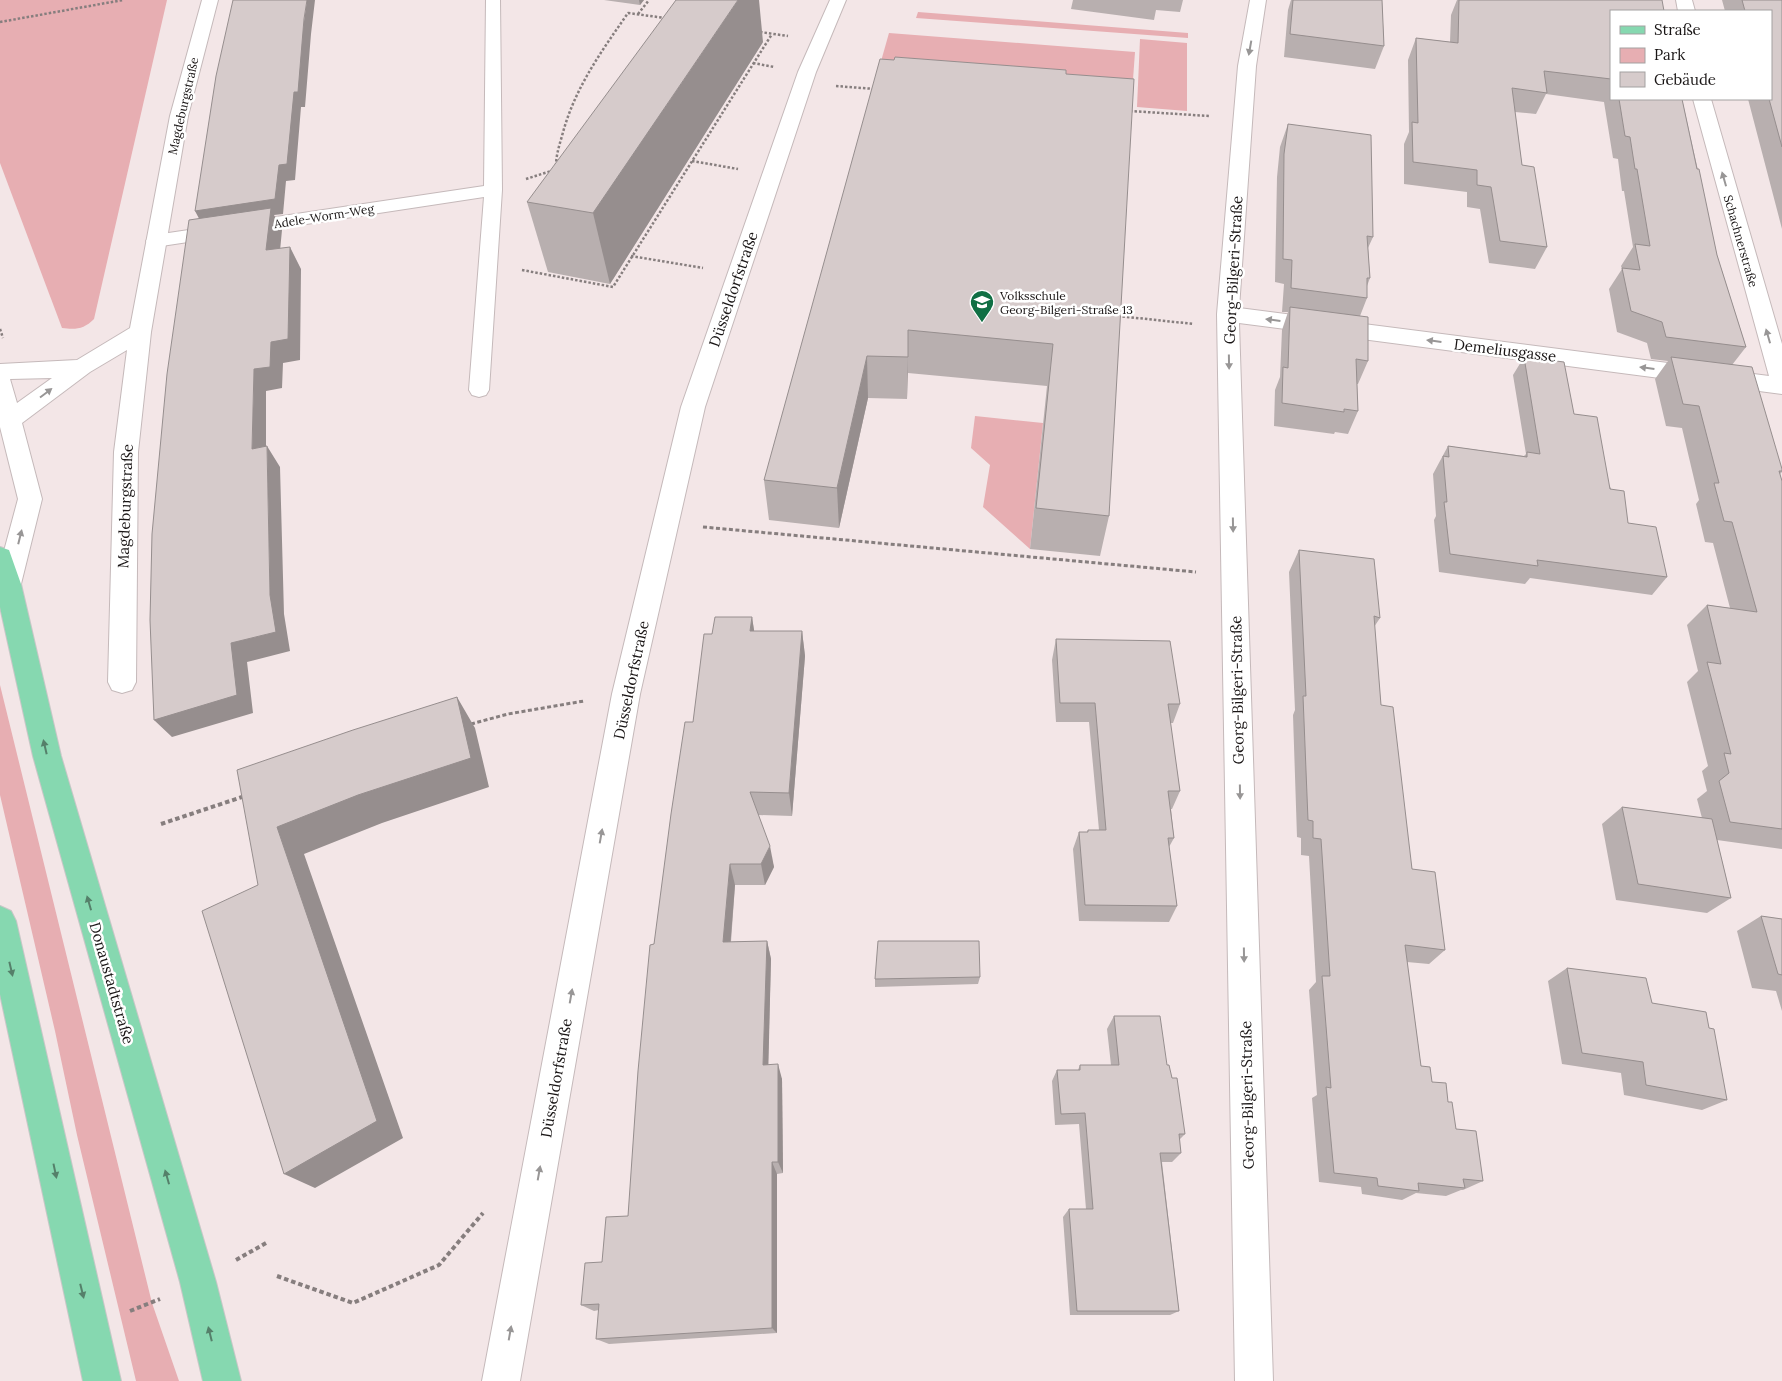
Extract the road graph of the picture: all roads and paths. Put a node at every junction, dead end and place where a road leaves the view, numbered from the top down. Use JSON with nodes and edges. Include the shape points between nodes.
{"nodes":[{"id":1,"x":123,"y":0,"type":"edge"},
{"id":2,"x":210,"y":0,"type":"edge"},
{"id":3,"x":493,"y":0,"type":"edge"},
{"id":4,"x":649,"y":0,"type":"edge"},
{"id":5,"x":838,"y":0,"type":"edge"},
{"id":6,"x":1258,"y":0,"type":"edge"},
{"id":7,"x":638,"y":14,"type":"junction"},
{"id":8,"x":667,"y":18,"type":"edge"},
{"id":9,"x":0,"y":22,"type":"edge"},
{"id":10,"x":753,"y":31,"type":"dead end"},
{"id":11,"x":772,"y":34,"type":"junction"},
{"id":12,"x":789,"y":36,"type":"dead end"},
{"id":13,"x":839,"y":86,"type":"dead end"},
{"id":14,"x":879,"y":90,"type":"edge"},
{"id":15,"x":1702,"y":100,"type":"edge"},
{"id":16,"x":722,"y":107,"type":"dead end"},
{"id":17,"x":726,"y":107,"type":"junction"},
{"id":18,"x":1127,"y":111,"type":"edge"},
{"id":19,"x":1212,"y":117,"type":"dead end"},
{"id":20,"x":692,"y":161,"type":"junction"},
{"id":21,"x":746,"y":171,"type":"dead end"},
{"id":22,"x":493,"y":187,"type":"junction"},
{"id":23,"x":662,"y":200,"type":"dead end"},
{"id":24,"x":667,"y":201,"type":"junction"},
{"id":25,"x":155,"y":241,"type":"junction"},
{"id":26,"x":628,"y":254,"type":"dead end"},
{"id":27,"x":632,"y":256,"type":"junction"},
{"id":28,"x":487,"y":263,"type":"junction"},
{"id":29,"x":708,"y":269,"type":"dead end"},
{"id":30,"x":1228,"y":314,"type":"junction"},
{"id":31,"x":1115,"y":316,"type":"edge"},
{"id":32,"x":1195,"y":324,"type":"dead end"},
{"id":33,"x":140,"y":332,"type":"junction"},
{"id":34,"x":82,"y":367,"type":"junction"},
{"id":35,"x":0,"y":372,"type":"edge"},
{"id":36,"x":0,"y":381,"type":"edge"},
{"id":37,"x":1782,"y":384,"type":"edge"},
{"id":38,"x":478,"y":390,"type":"dead end"},
{"id":39,"x":11,"y":420,"type":"junction"},
{"id":40,"x":703,"y":527,"type":"dead end"},
{"id":41,"x":4,"y":571,"type":"edge"},
{"id":42,"x":1199,"y":572,"type":"dead end"},
{"id":43,"x":122,"y":682,"type":"dead end"},
{"id":44,"x":586,"y":701,"type":"dead end"},
{"id":45,"x":462,"y":727,"type":"edge"},
{"id":46,"x":252,"y":794,"type":"edge"},
{"id":47,"x":161,"y":824,"type":"dead end"},
{"id":48,"x":0,"y":922,"type":"edge"},
{"id":49,"x":484,"y":1214,"type":"dead end"},
{"id":50,"x":277,"y":1276,"type":"dead end"},
{"id":51,"x":102,"y":1381,"type":"edge"},
{"id":52,"x":222,"y":1381,"type":"edge"},
{"id":53,"x":501,"y":1381,"type":"edge"},
{"id":54,"x":1254,"y":1381,"type":"edge"}],
"edges":[{"from":1,"to":9,"type":"path"},
{"from":2,"to":25,"type":"street","name":"Magdeburgstraße","via":[[179,116]]},
{"from":3,"to":22,"type":"lane"},
{"from":4,"to":7,"type":"path"},
{"from":53,"to":5,"type":"street","name":"Düsseldorfstraße","one_way":true,"via":[[626,694],[693,408],[807,72]]},
{"from":6,"to":30,"type":"street","name":"Georg-Bilgeri-Straße","one_way":true,"via":[[1247,66]]},
{"from":7,"to":8,"type":"path"},
{"from":7,"to":22,"type":"path","via":[[628,13],[589,69],[568,114],[556,169]]},
{"from":10,"to":11,"type":"path"},
{"from":11,"to":12,"type":"path"},
{"from":11,"to":17,"type":"path"},
{"from":13,"to":14,"type":"path"},
{"from":37,"to":15,"type":"street","name":"Schachnerstraße","one_way":true},
{"from":16,"to":17,"type":"path"},
{"from":17,"to":20,"type":"path"},
{"from":18,"to":19,"type":"path"},
{"from":20,"to":21,"type":"path"},
{"from":20,"to":24,"type":"path"},
{"from":22,"to":25,"type":"lane","name":"Adele-Worm-Weg"},
{"from":22,"to":28,"type":"lane"},
{"from":23,"to":24,"type":"path"},
{"from":24,"to":27,"type":"path"},
{"from":25,"to":33,"type":"street","name":"Magdeburgstraße"},
{"from":26,"to":27,"type":"path"},
{"from":27,"to":28,"type":"path","via":[[613,287]]},
{"from":27,"to":29,"type":"path"},
{"from":28,"to":38,"type":"lane"},
{"from":37,"to":30,"type":"street","name":"Demeliusgasse","one_way":true},
{"from":30,"to":54,"type":"street","name":"Georg-Bilgeri-Straße","one_way":true},
{"from":31,"to":32,"type":"path"},
{"from":33,"to":34,"type":"street"},
{"from":33,"to":43,"type":"street","name":"Magdeburgstraße","via":[[126,452]]},
{"from":34,"to":35,"type":"street"},
{"from":39,"to":34,"type":"street","one_way":true},
{"from":36,"to":39,"type":"street","name":"Donaustadtstraße"},
{"from":41,"to":39,"type":"street","name":"Donaustadtstraße","one_way":true,"via":[[30,499]]},
{"from":40,"to":42,"type":"path"},
{"from":52,"to":41,"type":"main road","name":"Donaustadtstraße","one_way":true,"via":[[198,1282],[47,756]]},
{"from":44,"to":45,"type":"path","via":[[508,714]]},
{"from":46,"to":47,"type":"path"},
{"from":48,"to":51,"type":"main road","one_way":true},
{"from":49,"to":50,"type":"path","via":[[438,1265],[353,1303]]}]}
